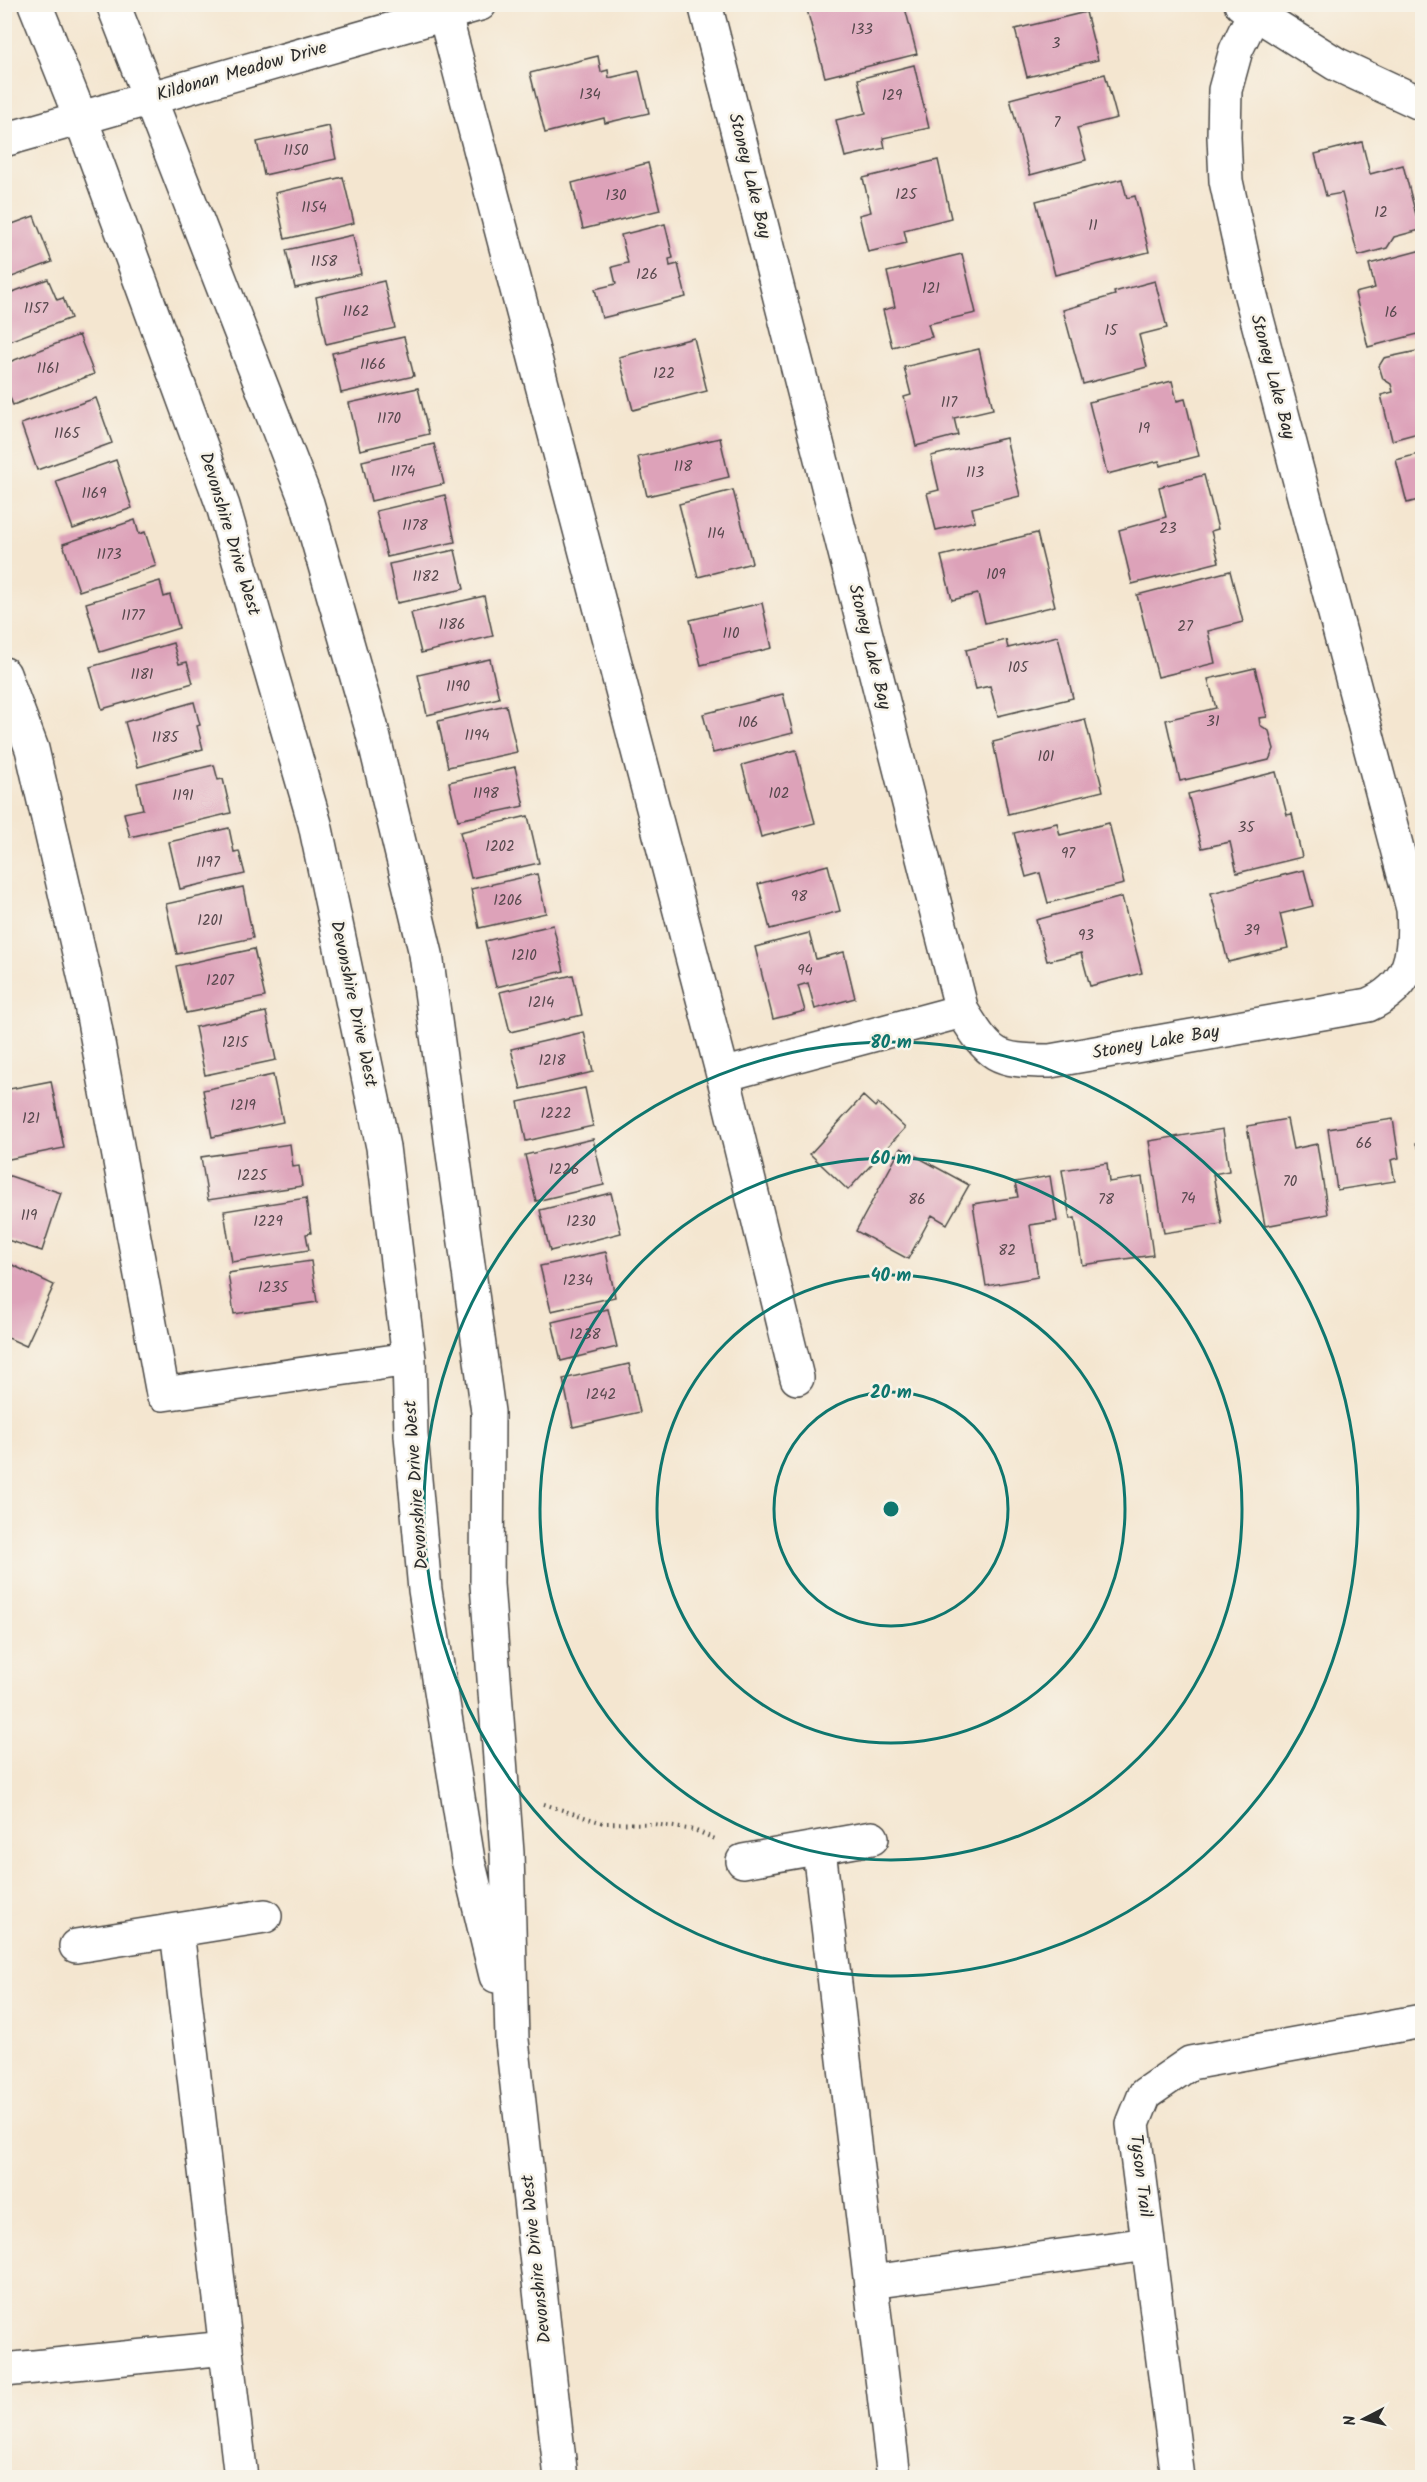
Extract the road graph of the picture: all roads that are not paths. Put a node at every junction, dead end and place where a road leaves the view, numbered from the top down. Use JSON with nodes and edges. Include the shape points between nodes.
{"nodes":[{"id":1,"x":35,"y":4,"type":"edge"},
{"id":2,"x":113,"y":4,"type":"edge"},
{"id":3,"x":480,"y":4,"type":"edge"},
{"id":4,"x":705,"y":4,"type":"edge"},
{"id":5,"x":1247,"y":9,"type":"edge"},
{"id":6,"x":445,"y":15,"type":"junction"},
{"id":7,"x":151,"y":98,"type":"junction"},
{"id":8,"x":1422,"y":104,"type":"edge"},
{"id":9,"x":81,"y":119,"type":"junction"},
{"id":10,"x":4,"y":140,"type":"edge"},
{"id":11,"x":4,"y":674,"type":"edge"},
{"id":12,"x":962,"y":1011,"type":"junction"},
{"id":13,"x":723,"y":1075,"type":"junction"},
{"id":14,"x":409,"y":1359,"type":"junction"},
{"id":15,"x":796,"y":1378,"type":"dead end"},
{"id":16,"x":872,"y":1838,"type":"dead end"},
{"id":17,"x":819,"y":1850,"type":"junction"},
{"id":18,"x":742,"y":1861,"type":"road end"},
{"id":19,"x":265,"y":1916,"type":"dead end"},
{"id":20,"x":177,"y":1931,"type":"junction"},
{"id":21,"x":76,"y":1946,"type":"dead end"},
{"id":22,"x":1422,"y":2021,"type":"edge"},
{"id":23,"x":512,"y":2040,"type":"junction"},
{"id":24,"x":1148,"y":2244,"type":"junction"},
{"id":25,"x":871,"y":2283,"type":"junction"},
{"id":26,"x":226,"y":2348,"type":"junction"},
{"id":27,"x":4,"y":2370,"type":"edge"},
{"id":28,"x":242,"y":2478,"type":"edge"},
{"id":29,"x":561,"y":2478,"type":"edge"},
{"id":30,"x":894,"y":2478,"type":"edge"},
{"id":31,"x":1178,"y":2478,"type":"edge"}],
"edges":[{"from":1,"to":9,"type":"street","name":"Devonshire Drive West"},
{"from":2,"to":7,"type":"street","name":"Devonshire Drive West"},
{"from":3,"to":6,"type":"street","name":"Kildonan Meadow Drive"},
{"from":4,"to":12,"type":"street","name":"Stoney Lake Bay"},
{"from":5,"to":8,"type":"street","via":[[1336,64]]},
{"from":5,"to":12,"type":"street","name":"Stoney Lake Bay","via":[[1225,90],[1226,181],[1251,296],[1413,909],[1415,939],[1411,957],[1401,981],[1388,996],[1368,1005],[1050,1061],[1001,1058],[981,1040]]},
{"from":6,"to":7,"type":"street","name":"Kildonan Meadow Drive"},
{"from":6,"to":13,"type":"street"},
{"from":7,"to":9,"type":"street","name":"Kildonan Meadow Drive"},
{"from":7,"to":23,"type":"street","name":"Devonshire Drive West","via":[[307,502],[371,726],[426,954],[488,1412],[487,1584],[507,1853]]},
{"from":9,"to":10,"type":"street","name":"Kildonan Meadow Drive"},
{"from":9,"to":14,"type":"street","name":"Devonshire Drive West","via":[[223,506],[315,824],[383,1147]]},
{"from":11,"to":14,"type":"street","via":[[32,749],[91,1005],[163,1394]]},
{"from":12,"to":13,"type":"street"},
{"from":13,"to":15,"type":"street"},
{"from":14,"to":23,"type":"street","name":"Devonshire Drive West","via":[[411,1435],[425,1590],[468,1860]]},
{"from":16,"to":17,"type":"street"},
{"from":17,"to":18,"type":"street"},
{"from":17,"to":25,"type":"street"},
{"from":19,"to":20,"type":"street"},
{"from":20,"to":21,"type":"street"},
{"from":20,"to":26,"type":"street"},
{"from":22,"to":24,"type":"street","name":"Tyson Trail","via":[[1190,2063],[1145,2094],[1133,2124]]},
{"from":23,"to":29,"type":"street","name":"Devonshire Drive West"},
{"from":24,"to":25,"type":"street"},
{"from":24,"to":31,"type":"street","name":"Tyson Trail"},
{"from":25,"to":30,"type":"street"},
{"from":26,"to":27,"type":"street"},
{"from":26,"to":28,"type":"street"}]}
